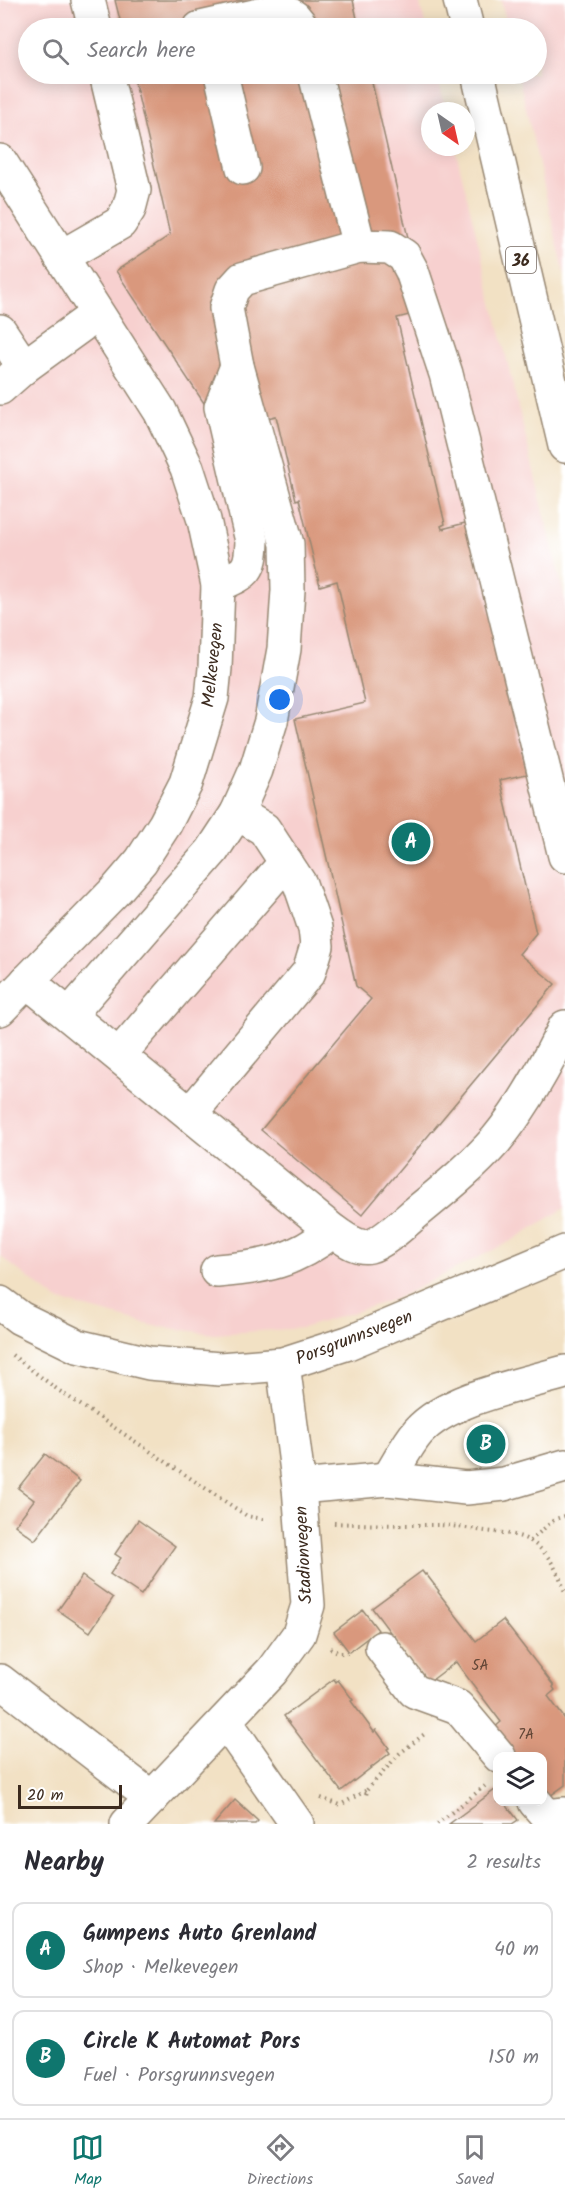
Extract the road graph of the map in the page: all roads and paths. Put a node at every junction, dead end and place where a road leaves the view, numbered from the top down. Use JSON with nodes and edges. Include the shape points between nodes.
{"nodes":[{"id":1,"x":88,"y":0,"type":"edge"},
{"id":2,"x":460,"y":0,"type":"edge"},
{"id":3,"x":92,"y":18,"type":"edge"},
{"id":4,"x":249,"y":18,"type":"edge"},
{"id":5,"x":295,"y":18,"type":"edge"},
{"id":6,"x":464,"y":18,"type":"edge"},
{"id":7,"x":108,"y":84,"type":"edge"},
{"id":8,"x":223,"y":84,"type":"edge"},
{"id":9,"x":318,"y":84,"type":"edge"},
{"id":10,"x":480,"y":84,"type":"edge"},
{"id":11,"x":0,"y":161,"type":"edge"},
{"id":12,"x":243,"y":168,"type":"dead end"},
{"id":13,"x":359,"y":246,"type":"junction"},
{"id":14,"x":61,"y":257,"type":"junction"},
{"id":15,"x":97,"y":314,"type":"junction"},
{"id":16,"x":0,"y":331,"type":"edge"},
{"id":17,"x":237,"y":366,"type":"junction"},
{"id":18,"x":24,"y":367,"type":"junction"},
{"id":19,"x":0,"y":388,"type":"edge"},
{"id":20,"x":565,"y":446,"type":"edge"},
{"id":21,"x":218,"y":585,"type":"junction"},
{"id":22,"x":237,"y":813,"type":"junction"},
{"id":23,"x":565,"y":856,"type":"edge"},
{"id":24,"x":286,"y":862,"type":"junction"},
{"id":25,"x":83,"y":923,"type":"junction"},
{"id":26,"x":120,"y":955,"type":"junction"},
{"id":27,"x":27,"y":981,"type":"junction"},
{"id":28,"x":0,"y":1009,"type":"edge"},
{"id":29,"x":69,"y":1015,"type":"junction"},
{"id":30,"x":565,"y":1027,"type":"edge"},
{"id":31,"x":119,"y":1055,"type":"junction"},
{"id":32,"x":190,"y":1114,"type":"junction"},
{"id":33,"x":333,"y":1231,"type":"junction"},
{"id":34,"x":565,"y":1252,"type":"edge"},
{"id":35,"x":217,"y":1271,"type":"dead end"},
{"id":36,"x":0,"y":1303,"type":"edge"},
{"id":37,"x":8,"y":1352,"type":"dead end"},
{"id":38,"x":282,"y":1364,"type":"junction"},
{"id":39,"x":565,"y":1372,"type":"edge"},
{"id":40,"x":565,"y":1466,"type":"edge"},
{"id":41,"x":388,"y":1479,"type":"junction"},
{"id":42,"x":298,"y":1487,"type":"junction"},
{"id":43,"x":565,"y":1516,"type":"edge"},
{"id":44,"x":274,"y":1521,"type":"dead end"},
{"id":45,"x":330,"y":1522,"type":"dead end"},
{"id":46,"x":531,"y":1541,"type":"junction"},
{"id":47,"x":565,"y":1593,"type":"edge"},
{"id":48,"x":299,"y":1634,"type":"junction"},
{"id":49,"x":382,"y":1648,"type":"joint"},
{"id":50,"x":0,"y":1681,"type":"edge"},
{"id":51,"x":458,"y":1707,"type":"junction"},
{"id":52,"x":225,"y":1721,"type":"junction"},
{"id":53,"x":493,"y":1768,"type":"edge"},
{"id":54,"x":493,"y":1771,"type":"edge"},
{"id":55,"x":315,"y":1790,"type":"dead end"},
{"id":56,"x":368,"y":1790,"type":"junction"},
{"id":57,"x":366,"y":1796,"type":"dead end"},
{"id":58,"x":152,"y":1798,"type":"junction"},
{"id":59,"x":127,"y":1824,"type":"edge"},
{"id":60,"x":297,"y":1824,"type":"edge"},
{"id":61,"x":437,"y":1824,"type":"edge"}],
"edges":[{"from":1,"to":3,"type":"main road"},
{"from":2,"to":6,"type":"main road"},
{"from":4,"to":5,"type":"main road","via":[[282,10]]},
{"from":7,"to":14,"type":"main road","via":[[134,190],[129,209],[120,223]]},
{"from":8,"to":12,"type":"main road"},
{"from":9,"to":13,"type":"main road"},
{"from":10,"to":20,"type":"main road","number":"36"},
{"from":11,"to":14,"type":"main road","name":"Melkevegen"},
{"from":13,"to":17,"type":"main road","via":[[242,279],[232,290],[226,308]]},
{"from":13,"to":23,"type":"main road","via":[[390,247],[404,256],[416,282],[446,374]]},
{"from":14,"to":15,"type":"main road","name":"Melkevegen"},
{"from":15,"to":18,"type":"main road"},
{"from":15,"to":21,"type":"main road","name":"Melkevegen","via":[[160,411],[187,468],[204,520]]},
{"from":16,"to":18,"type":"main road"},
{"from":17,"to":21,"type":"main road","via":[[221,407],[252,542],[251,560],[243,574]]},
{"from":17,"to":22,"type":"main road","via":[[287,544],[288,590],[284,649],[271,721]]},
{"from":18,"to":19,"type":"main road"},
{"from":21,"to":25,"type":"main road","name":"Melkevegen","via":[[212,698],[186,783],[141,861]]},
{"from":22,"to":24,"type":"main road","via":[[264,829]]},
{"from":22,"to":26,"type":"main road","via":[[212,851]]},
{"from":24,"to":31,"type":"main road"},
{"from":24,"to":32,"type":"main road","via":[[300,884],[315,928],[317,946],[309,972]]},
{"from":25,"to":26,"type":"main road"},
{"from":25,"to":27,"type":"main road","name":"Melkevegen"},
{"from":26,"to":29,"type":"main road"},
{"from":27,"to":28,"type":"main road","name":"Melkevegen"},
{"from":27,"to":29,"type":"main road"},
{"from":29,"to":31,"type":"main road"},
{"from":30,"to":33,"type":"main road","via":[[547,1064],[496,1140],[456,1179],[395,1231],[370,1246],[352,1244]]},
{"from":31,"to":32,"type":"main road"},
{"from":32,"to":33,"type":"main road"},
{"from":33,"to":35,"type":"main road","via":[[289,1259],[259,1268]]},
{"from":34,"to":38,"type":"main road","name":"Porsgrunnsvegen","via":[[348,1342]]},
{"from":36,"to":38,"type":"main road","name":"Porsgrunnsvegen","via":[[20,1318],[77,1346],[149,1363],[220,1369]]},
{"from":37,"to":44,"type":"path","via":[[58,1390],[247,1516]]},
{"from":38,"to":42,"type":"main road","name":"Stadionvegen"},
{"from":39,"to":41,"type":"main road","via":[[461,1403],[439,1415],[417,1433]]},
{"from":40,"to":41,"type":"main road","via":[[504,1484],[466,1488]]},
{"from":41,"to":42,"type":"main road"},
{"from":42,"to":48,"type":"main road","name":"Stadionvegen","via":[[308,1605]]},
{"from":43,"to":46,"type":"path","via":[[555,1519]]},
{"from":45,"to":46,"type":"path","via":[[441,1525],[515,1535]]},
{"from":46,"to":47,"type":"path","via":[[553,1565]]},
{"from":48,"to":49,"type":"path","via":[[340,1653]]},
{"from":48,"to":52,"type":"main road","name":"Stadionvegen","via":[[272,1671]]},
{"from":49,"to":51,"type":"main road","via":[[414,1691]]},
{"from":50,"to":58,"type":"main road"},
{"from":51,"to":53,"type":"main road"},
{"from":51,"to":56,"type":"path","via":[[399,1754]]},
{"from":52,"to":58,"type":"main road","name":"Stadionvegen"},
{"from":52,"to":60,"type":"main road"},
{"from":54,"to":61,"type":"path"},
{"from":55,"to":56,"type":"path","via":[[322,1798],[340,1805]]},
{"from":56,"to":57,"type":"path"},
{"from":58,"to":59,"type":"main road","name":"Stadionvegen"}]}
